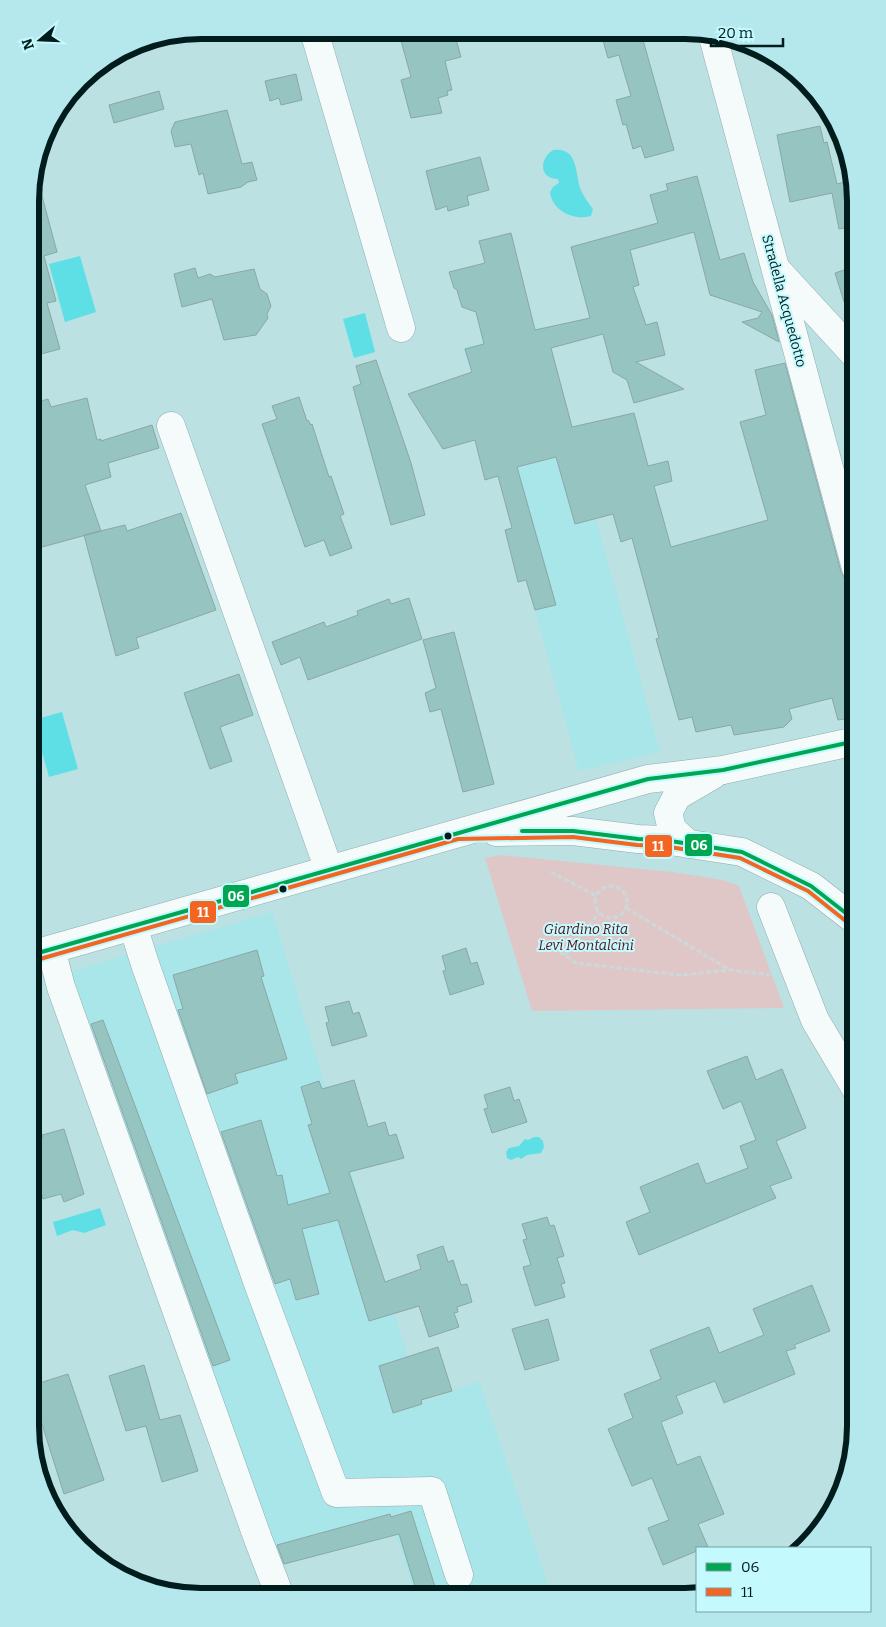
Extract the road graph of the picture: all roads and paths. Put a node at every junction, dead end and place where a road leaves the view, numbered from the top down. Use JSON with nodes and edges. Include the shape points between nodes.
{"nodes":[{"id":1,"x":316,"y":39,"type":"edge"},
{"id":2,"x":714,"y":42,"type":"edge"},
{"id":3,"x":774,"y":267,"type":"junction"},
{"id":4,"x":401,"y":328,"type":"dead end"},
{"id":5,"x":847,"y":346,"type":"edge"},
{"id":6,"x":171,"y":426,"type":"dead end"},
{"id":7,"x":847,"y":535,"type":"edge"},
{"id":8,"x":847,"y":743,"type":"edge"},
{"id":9,"x":723,"y":770,"type":"junction"},
{"id":10,"x":457,"y":833,"type":"junction"},
{"id":11,"x":688,"y":844,"type":"junction"},
{"id":12,"x":329,"y":870,"type":"junction"},
{"id":13,"x":551,"y":872,"type":"dead end"},
{"id":14,"x":595,"y":896,"type":"junction"},
{"id":15,"x":626,"y":908,"type":"junction"},
{"id":16,"x":771,"y":908,"type":"dead end"},
{"id":17,"x":599,"y":913,"type":"junction"},
{"id":18,"x":847,"y":914,"type":"edge"},
{"id":19,"x":133,"y":926,"type":"junction"},
{"id":20,"x":554,"y":948,"type":"dead end"},
{"id":21,"x":41,"y":952,"type":"edge"},
{"id":22,"x":565,"y":955,"type":"junction"},
{"id":23,"x":794,"y":966,"type":"junction"},
{"id":24,"x":730,"y":970,"type":"junction"},
{"id":25,"x":847,"y":1074,"type":"edge"},
{"id":26,"x":460,"y":1575,"type":"dead end"},
{"id":27,"x":277,"y":1588,"type":"edge"}],
"edges":[{"from":1,"to":4,"type":"street"},
{"from":2,"to":3,"type":"street","name":"Stradella Acquedotto"},
{"from":3,"to":5,"type":"street"},
{"from":3,"to":7,"type":"street","name":"Stradella Acquedotto"},
{"from":6,"to":12,"type":"street"},
{"from":8,"to":9,"type":"street"},
{"from":9,"to":10,"type":"street","via":[[648,779]]},
{"from":9,"to":11,"type":"street","via":[[677,796],[668,813],[672,829]]},
{"from":10,"to":11,"type":"street","via":[[572,830]]},
{"from":10,"to":12,"type":"street"},
{"from":11,"to":18,"type":"street","via":[[742,852],[811,886]]},
{"from":12,"to":19,"type":"street"},
{"from":13,"to":14,"type":"path"},
{"from":14,"to":15,"type":"path","via":[[606,886],[617,886],[624,893]]},
{"from":14,"to":17,"type":"path","via":[[594,905]]},
{"from":15,"to":17,"type":"path","via":[[613,918]]},
{"from":15,"to":24,"type":"path"},
{"from":16,"to":23,"type":"street"},
{"from":17,"to":22,"type":"path"},
{"from":19,"to":21,"type":"street"},
{"from":19,"to":26,"type":"street","via":[[260,1289],[336,1493],[432,1491]]},
{"from":20,"to":22,"type":"path"},
{"from":21,"to":27,"type":"street","via":[[61,987]]},
{"from":22,"to":24,"type":"path","via":[[576,963],[680,975]]},
{"from":23,"to":24,"type":"path","via":[[771,975]]},
{"from":23,"to":25,"type":"street","via":[[815,1020]]}]}
